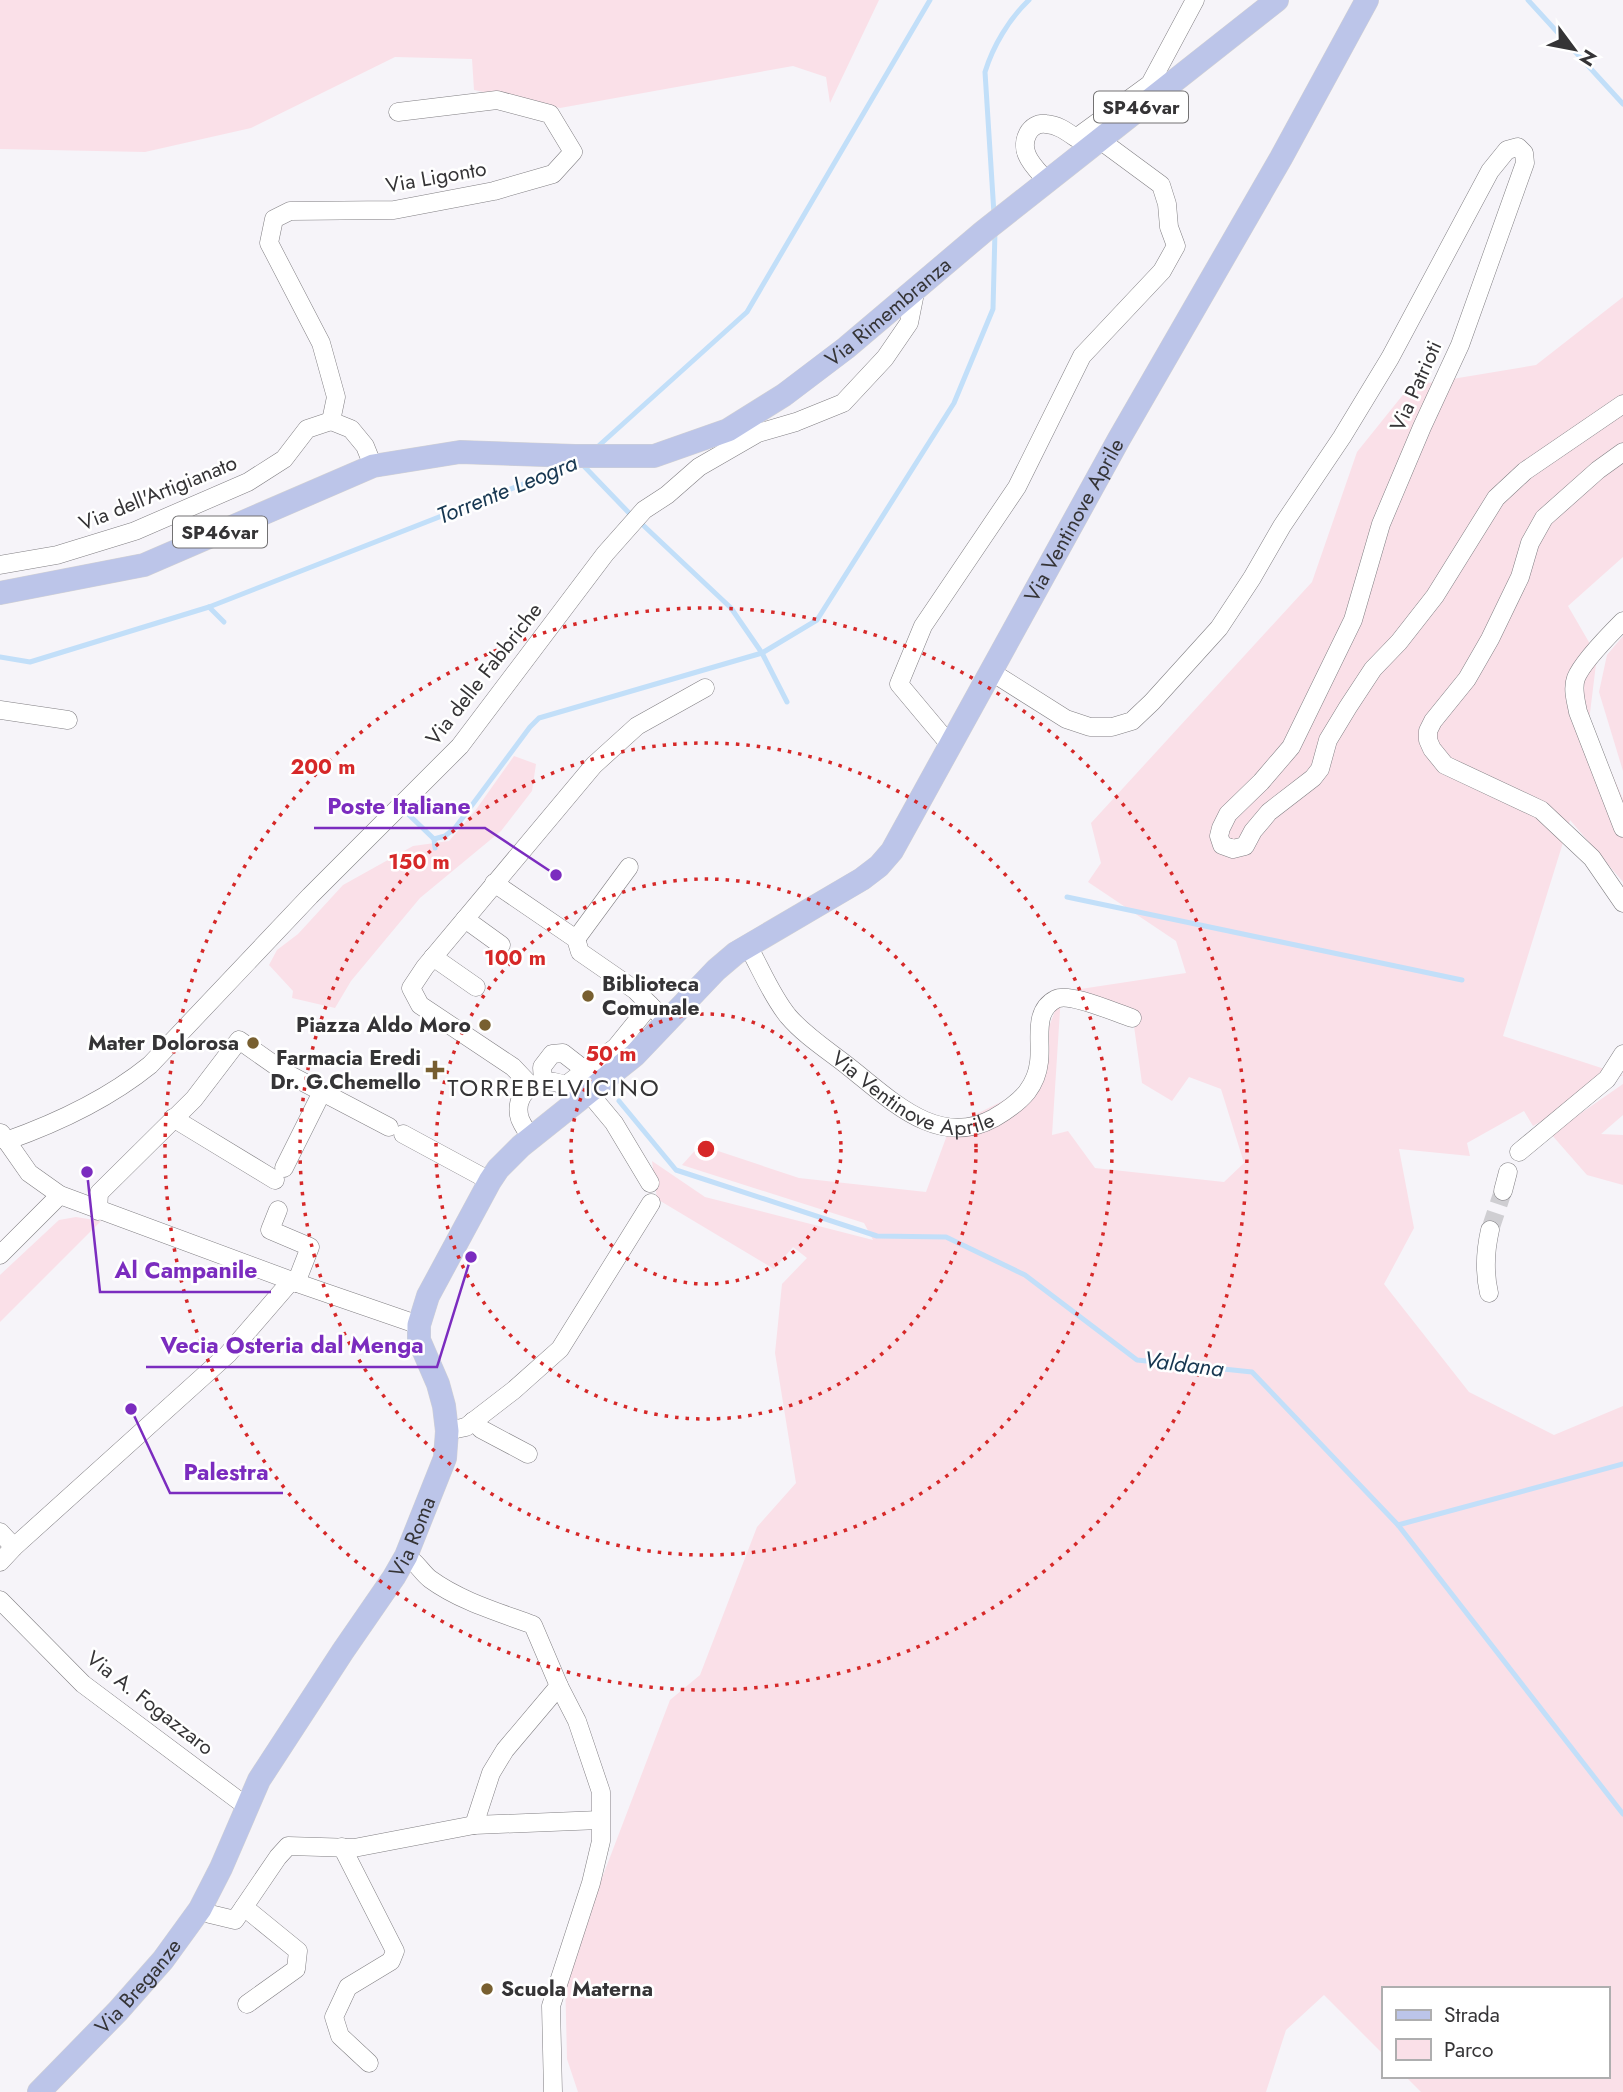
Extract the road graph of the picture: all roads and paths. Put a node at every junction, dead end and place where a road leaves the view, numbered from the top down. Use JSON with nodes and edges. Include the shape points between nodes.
{"nodes":[{"id":1,"x":1195,"y":0,"type":"edge"},
{"id":2,"x":1277,"y":0,"type":"edge"},
{"id":3,"x":1358,"y":1,"type":"edge"},
{"id":4,"x":398,"y":112,"type":"dead end"},
{"id":5,"x":1076,"y":138,"type":"junction"},
{"id":6,"x":1100,"y":139,"type":"junction"},
{"id":7,"x":1054,"y":176,"type":"junction"},
{"id":8,"x":916,"y":288,"type":"junction"},
{"id":9,"x":1623,"y":404,"type":"edge"},
{"id":10,"x":331,"y":421,"type":"junction"},
{"id":11,"x":1623,"y":452,"type":"edge"},
{"id":12,"x":373,"y":466,"type":"junction"},
{"id":13,"x":0,"y":565,"type":"edge"},
{"id":14,"x":0,"y":593,"type":"edge"},
{"id":15,"x":1623,"y":621,"type":"edge"},
{"id":16,"x":990,"y":671,"type":"junction"},
{"id":17,"x":705,"y":688,"type":"dead end"},
{"id":18,"x":0,"y":710,"type":"edge"},
{"id":19,"x":68,"y":720,"type":"dead end"},
{"id":20,"x":950,"y":745,"type":"junction"},
{"id":21,"x":1623,"y":828,"type":"edge"},
{"id":22,"x":629,"y":867,"type":"dead end"},
{"id":23,"x":494,"y":883,"type":"junction"},
{"id":24,"x":1623,"y":903,"type":"edge"},
{"id":25,"x":465,"y":919,"type":"junction"},
{"id":26,"x":576,"y":939,"type":"junction"},
{"id":27,"x":501,"y":945,"type":"dead end"},
{"id":28,"x":748,"y":946,"type":"junction"},
{"id":29,"x":433,"y":957,"type":"junction"},
{"id":30,"x":476,"y":987,"type":"dead end"},
{"id":31,"x":650,"y":1005,"type":"junction"},
{"id":32,"x":1132,"y":1018,"type":"dead end"},
{"id":33,"x":668,"y":1023,"type":"junction"},
{"id":34,"x":1623,"y":1054,"type":"edge"},
{"id":35,"x":537,"y":1084,"type":"junction"},
{"id":36,"x":583,"y":1087,"type":"junction"},
{"id":37,"x":322,"y":1092,"type":"junction"},
{"id":38,"x":173,"y":1118,"type":"junction"},
{"id":39,"x":3,"y":1136,"type":"edge"},
{"id":40,"x":532,"y":1138,"type":"junction"},
{"id":41,"x":1519,"y":1152,"type":"dead end"},
{"id":42,"x":1508,"y":1172,"type":"dead end"},
{"id":43,"x":490,"y":1181,"type":"junction"},
{"id":44,"x":650,"y":1182,"type":"dead end"},
{"id":45,"x":1503,"y":1191,"type":"tunnel mouth"},
{"id":46,"x":60,"y":1195,"type":"junction"},
{"id":47,"x":651,"y":1203,"type":"dead end"},
{"id":48,"x":98,"y":1210,"type":"junction"},
{"id":49,"x":278,"y":1210,"type":"dead end"},
{"id":50,"x":1490,"y":1230,"type":"tunnel mouth"},
{"id":51,"x":0,"y":1255,"type":"edge"},
{"id":52,"x":294,"y":1282,"type":"junction"},
{"id":53,"x":1489,"y":1293,"type":"dead end"},
{"id":54,"x":419,"y":1325,"type":"junction"},
{"id":55,"x":474,"y":1421,"type":"junction"},
{"id":56,"x":447,"y":1431,"type":"junction"},
{"id":57,"x":528,"y":1454,"type":"dead end"},
{"id":58,"x":0,"y":1532,"type":"edge"},
{"id":59,"x":14,"y":1546,"type":"junction"},
{"id":60,"x":406,"y":1556,"type":"junction"},
{"id":61,"x":0,"y":1562,"type":"edge"},
{"id":62,"x":0,"y":1600,"type":"edge"},
{"id":63,"x":559,"y":1686,"type":"junction"},
{"id":64,"x":246,"y":1806,"type":"junction"},
{"id":65,"x":600,"y":1819,"type":"junction"},
{"id":66,"x":474,"y":1825,"type":"junction"},
{"id":67,"x":348,"y":1848,"type":"junction"},
{"id":68,"x":221,"y":1868,"type":"joint"},
{"id":69,"x":244,"y":1907,"type":"junction"},
{"id":70,"x":200,"y":1909,"type":"junction"},
{"id":71,"x":247,"y":2004,"type":"dead end"},
{"id":72,"x":369,"y":2063,"type":"dead end"},
{"id":73,"x":39,"y":2092,"type":"edge"},
{"id":74,"x":553,"y":2092,"type":"edge"}],
"edges":[{"from":1,"to":5,"type":"street","via":[[1150,84]]},
{"from":2,"to":6,"type":"main road","name":"Via Rimembranza","number":"SP46var"},
{"from":3,"to":16,"type":"main road","name":"Via Ventinove Aprile","via":[[1345,41],[1281,158]]},
{"from":4,"to":10,"type":"street","name":"Via Ligonto","via":[[497,100],[550,114],[573,152],[553,174],[494,191],[394,211],[290,211],[274,219],[269,243],[321,343],[336,397]]},
{"from":5,"to":7,"type":"street"},
{"from":5,"to":7,"type":"street","via":[[1043,123],[1027,134],[1026,154]]},
{"from":6,"to":7,"type":"main road","name":"Via Rimembranza","number":"SP46var"},
{"from":6,"to":20,"type":"street","via":[[1161,185],[1176,246],[1161,271],[1082,356],[1017,487],[923,626],[899,684]]},
{"from":7,"to":8,"type":"main road","name":"Via Rimembranza","number":"SP46var"},
{"from":8,"to":12,"type":"main road","name":"Via Rimembranza","number":"SP46var","via":[[784,395],[729,430],[654,456],[460,452]]},
{"from":8,"to":39,"type":"street","name":"Via delle Fabbriche","via":[[909,323],[886,358],[843,402],[758,433],[699,467],[644,510],[605,554],[460,746],[150,1065],[124,1086],[39,1129]]},
{"from":9,"to":16,"type":"street","name":"Via Patrioti","via":[[1525,471],[1496,498],[1435,596],[1348,706],[1313,778],[1269,812],[1245,846],[1233,849],[1222,845],[1219,836],[1228,814],[1291,747],[1353,621],[1381,524],[1460,345],[1525,163],[1518,147],[1507,150],[1490,171],[1383,369],[1252,578],[1219,628],[1152,702],[1132,721],[1112,727],[1090,726],[1066,719]]},
{"from":10,"to":12,"type":"street","via":[[351,429]]},
{"from":10,"to":13,"type":"street","name":"Via dell'Artigianato","via":[[307,429],[284,459],[248,482],[135,531],[57,555]]},
{"from":11,"to":24,"type":"street","via":[[1544,518],[1490,639],[1433,721],[1428,740],[1445,765],[1541,810],[1592,858]]},
{"from":12,"to":14,"type":"main road","number":"SP46var","via":[[144,565]]},
{"from":15,"to":21,"type":"street","via":[[1577,677],[1574,692]]},
{"from":16,"to":20,"type":"main road","name":"Via Ventinove Aprile"},
{"from":17,"to":23,"type":"street","via":[[637,726],[616,744]]},
{"from":18,"to":19,"type":"street"},
{"from":20,"to":28,"type":"main road","name":"Via Ventinove Aprile","via":[[906,828],[879,866]]},
{"from":22,"to":26,"type":"street"},
{"from":23,"to":25,"type":"street"},
{"from":23,"to":26,"type":"street"},
{"from":25,"to":27,"type":"street"},
{"from":25,"to":29,"type":"street"},
{"from":26,"to":31,"type":"street","via":[[580,952]]},
{"from":28,"to":32,"type":"street","name":"Via Ventinove Aprile","via":[[782,1008],[801,1029],[909,1113],[943,1126],[974,1127],[1009,1109],[1027,1092],[1040,1061],[1040,1019],[1056,998],[1071,998]]},
{"from":28,"to":33,"type":"main road","name":"Via Ventinove Aprile","via":[[716,970]]},
{"from":29,"to":30,"type":"street"},
{"from":29,"to":35,"type":"street","via":[[411,988],[420,1005]]},
{"from":31,"to":33,"type":"street"},
{"from":31,"to":36,"type":"street"},
{"from":33,"to":36,"type":"main road","name":"Via Ventinove Aprile","via":[[635,1055]]},
{"from":34,"to":41,"type":"street","via":[[1607,1079]]},
{"from":35,"to":36,"type":"street","via":[[554,1080]]},
{"from":35,"to":36,"type":"street","via":[[552,1054],[563,1053]]},
{"from":35,"to":40,"type":"street","via":[[520,1101],[519,1116]]},
{"from":36,"to":40,"type":"main road","name":"Via Ventinove Aprile"},
{"from":36,"to":44,"type":"street","via":[[614,1123]]},
{"from":37,"to":38,"type":"street","via":[[239,1041],[194,1099]]},
{"from":37,"to":38,"type":"street","via":[[279,1174]]},
{"from":37,"to":43,"type":"street"},
{"from":38,"to":48,"type":"street","via":[[99,1193]]},
{"from":39,"to":46,"type":"street","via":[[29,1173]]},
{"from":40,"to":43,"type":"main road","name":"Via Ventinove Aprile"},
{"from":42,"to":45,"type":"street"},
{"from":43,"to":54,"type":"main road","via":[[428,1296]]},
{"from":46,"to":48,"type":"street"},
{"from":46,"to":51,"type":"street"},
{"from":47,"to":55,"type":"street","via":[[559,1349]]},
{"from":48,"to":52,"type":"street"},
{"from":49,"to":52,"type":"street","via":[[270,1230],[310,1247]]},
{"from":50,"to":53,"type":"street","via":[[1484,1272]]},
{"from":52,"to":54,"type":"street"},
{"from":52,"to":59,"type":"street","via":[[228,1354]]},
{"from":54,"to":56,"type":"main road","name":"Via Roma","via":[[419,1340],[441,1395]]},
{"from":55,"to":56,"type":"street"},
{"from":55,"to":57,"type":"street"},
{"from":56,"to":60,"type":"main road","name":"Via Roma","via":[[445,1458]]},
{"from":58,"to":59,"type":"street"},
{"from":59,"to":61,"type":"street"},
{"from":60,"to":63,"type":"street","via":[[430,1578],[477,1605],[533,1625]]},
{"from":60,"to":64,"type":"main road","name":"Via Roma","via":[[287,1734]]},
{"from":62,"to":64,"type":"street","name":"Via A. Fogazzaro","via":[[83,1684]]},
{"from":63,"to":65,"type":"street","via":[[577,1721],[600,1792]]},
{"from":63,"to":66,"type":"street","via":[[505,1750],[491,1773]]},
{"from":64,"to":68,"type":"main road","name":"Via Roma"},
{"from":65,"to":66,"type":"street"},
{"from":65,"to":74,"type":"street","via":[[601,1841],[592,1883],[551,2007]]},
{"from":66,"to":67,"type":"street"},
{"from":67,"to":69,"type":"street","via":[[288,1846]]},
{"from":67,"to":72,"type":"street","via":[[395,1951],[391,1961],[348,1987],[334,2017],[340,2036]]},
{"from":68,"to":70,"type":"main road","name":"Via Breganze"},
{"from":69,"to":70,"type":"street","via":[[235,1920]]},
{"from":69,"to":71,"type":"street","via":[[298,1951],[296,1969]]},
{"from":70,"to":73,"type":"main road","name":"Via Breganze","via":[[163,1960]]}]}
